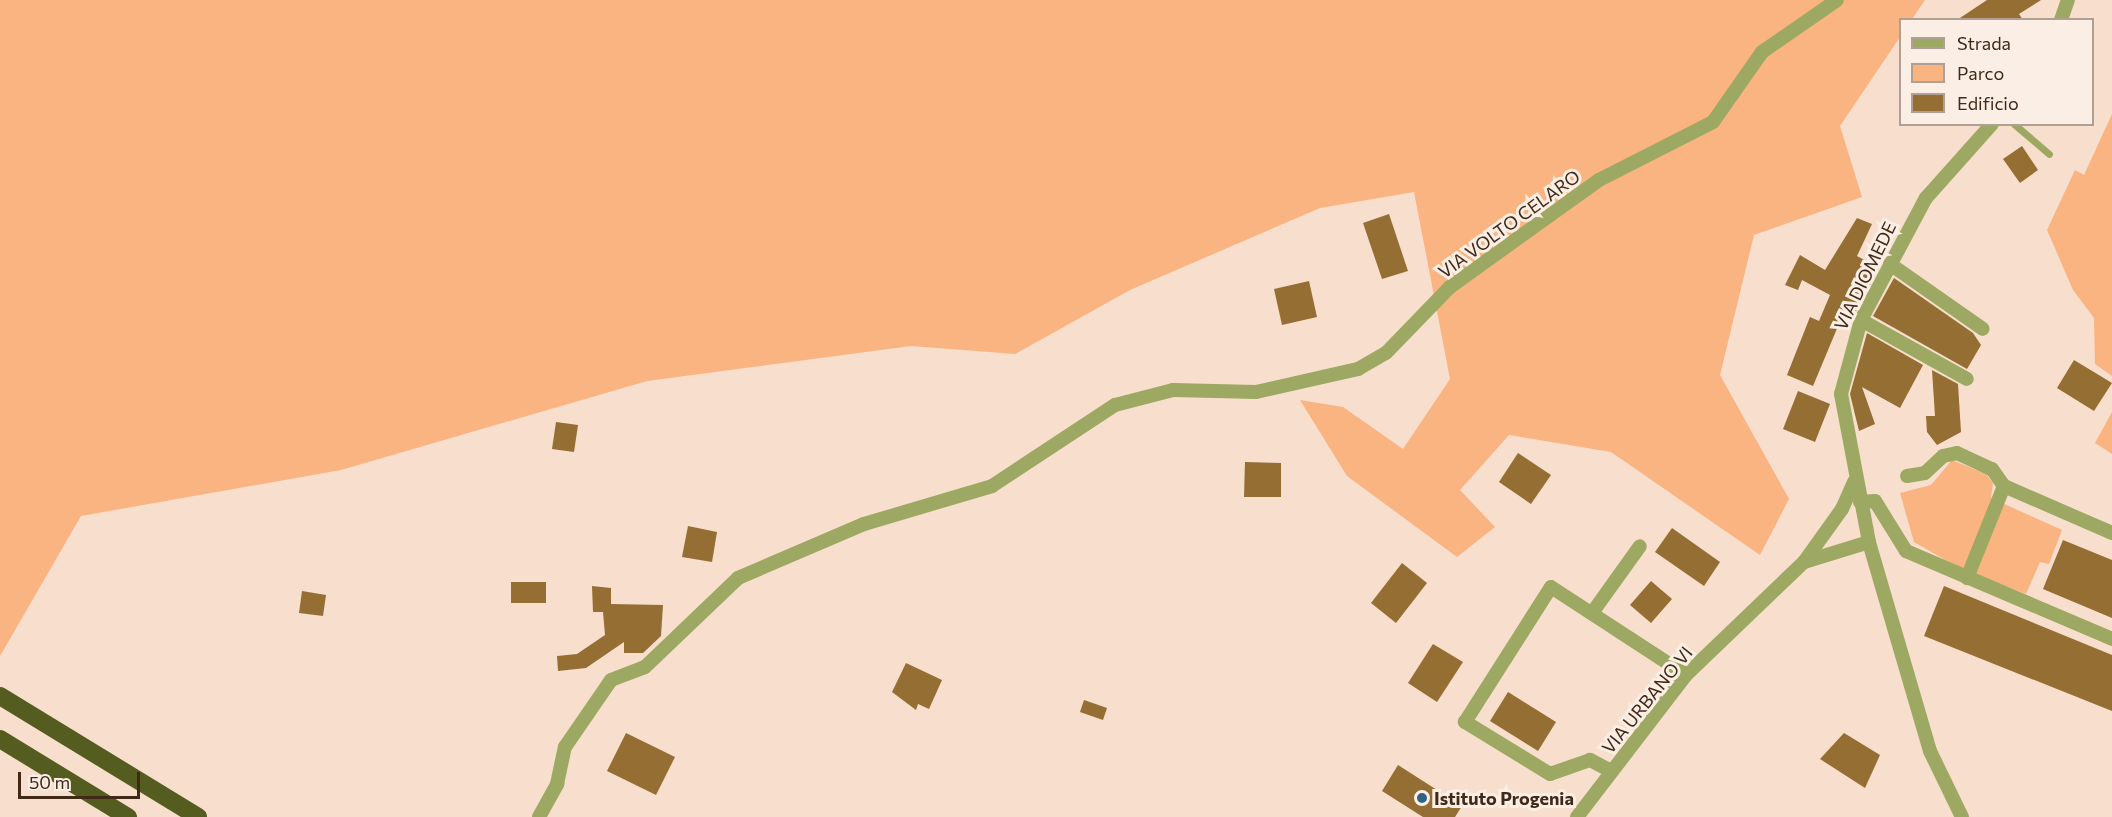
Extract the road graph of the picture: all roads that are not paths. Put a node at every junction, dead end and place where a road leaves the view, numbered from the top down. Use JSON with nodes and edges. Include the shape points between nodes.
{"nodes":[{"id":1,"x":1837,"y":0,"type":"edge"},
{"id":2,"x":2068,"y":0,"type":"edge"},
{"id":3,"x":2062,"y":18,"type":"edge"},
{"id":4,"x":1990,"y":126,"type":"edge"},
{"id":5,"x":2016,"y":126,"type":"edge"},
{"id":6,"x":2049,"y":154,"type":"dead end"},
{"id":7,"x":1890,"y":264,"type":"junction"},
{"id":8,"x":1861,"y":320,"type":"junction"},
{"id":9,"x":1983,"y":329,"type":"dead end"},
{"id":10,"x":1967,"y":379,"type":"dead end"},
{"id":11,"x":1907,"y":476,"type":"dead end"},
{"id":12,"x":1854,"y":482,"type":"junction"},
{"id":13,"x":2004,"y":486,"type":"junction"},
{"id":14,"x":1860,"y":502,"type":"junction"},
{"id":15,"x":2112,"y":533,"type":"edge"},
{"id":16,"x":1869,"y":542,"type":"junction"},
{"id":17,"x":1640,"y":546,"type":"dead end"},
{"id":18,"x":1804,"y":562,"type":"junction"},
{"id":19,"x":1967,"y":578,"type":"junction"},
{"id":20,"x":1592,"y":613,"type":"junction"},
{"id":21,"x":2112,"y":639,"type":"edge"},
{"id":22,"x":1686,"y":675,"type":"junction"},
{"id":23,"x":0,"y":696,"type":"edge"},
{"id":24,"x":0,"y":739,"type":"edge"},
{"id":25,"x":1611,"y":771,"type":"junction"},
{"id":26,"x":128,"y":817,"type":"edge"},
{"id":27,"x":198,"y":817,"type":"edge"},
{"id":28,"x":539,"y":817,"type":"edge"},
{"id":29,"x":1577,"y":817,"type":"edge"},
{"id":30,"x":1962,"y":817,"type":"edge"}],
"edges":[{"from":1,"to":28,"type":"street","name":"VIA VOLTO CELARO","via":[[1762,52],[1713,122],[1599,180],[1450,287],[1386,353],[1358,369],[1256,392],[1173,390],[1115,405],[992,486],[864,524],[738,578],[645,667],[611,680],[566,747],[557,784]]},
{"from":2,"to":3,"type":"street"},
{"from":4,"to":7,"type":"street","name":"VIA DIOMEDE","via":[[1926,198]]},
{"from":5,"to":6,"type":"lane"},
{"from":7,"to":8,"type":"street","name":"VIA DIOMEDE"},
{"from":7,"to":9,"type":"street"},
{"from":8,"to":10,"type":"street"},
{"from":8,"to":12,"type":"street","name":"VIA DIOMEDE","via":[[1841,394]]},
{"from":11,"to":13,"type":"street","via":[[1925,473],[1943,456],[1957,453],[1992,469]]},
{"from":12,"to":14,"type":"street","name":"VIA DIOMEDE"},
{"from":12,"to":18,"type":"street","name":"VIA URBANO VI","via":[[1842,509]]},
{"from":13,"to":15,"type":"street"},
{"from":13,"to":19,"type":"street"},
{"from":14,"to":16,"type":"street","name":"VIA DIOMEDE"},
{"from":14,"to":19,"type":"street","via":[[1875,501],[1906,551]]},
{"from":16,"to":18,"type":"street","name":"VIA URBANO VI"},
{"from":16,"to":30,"type":"street","name":"VIA DIOMEDE","via":[[1930,751]]},
{"from":17,"to":20,"type":"street"},
{"from":18,"to":22,"type":"street","name":"VIA URBANO VI"},
{"from":19,"to":21,"type":"street"},
{"from":20,"to":22,"type":"street"},
{"from":20,"to":25,"type":"street","via":[[1551,587],[1465,722],[1550,774],[1590,760]]},
{"from":22,"to":25,"type":"street","name":"VIA URBANO VI"},
{"from":23,"to":27,"type":"highway"},
{"from":24,"to":26,"type":"highway"},
{"from":25,"to":29,"type":"street","name":"VIA URBANO VI"}]}
